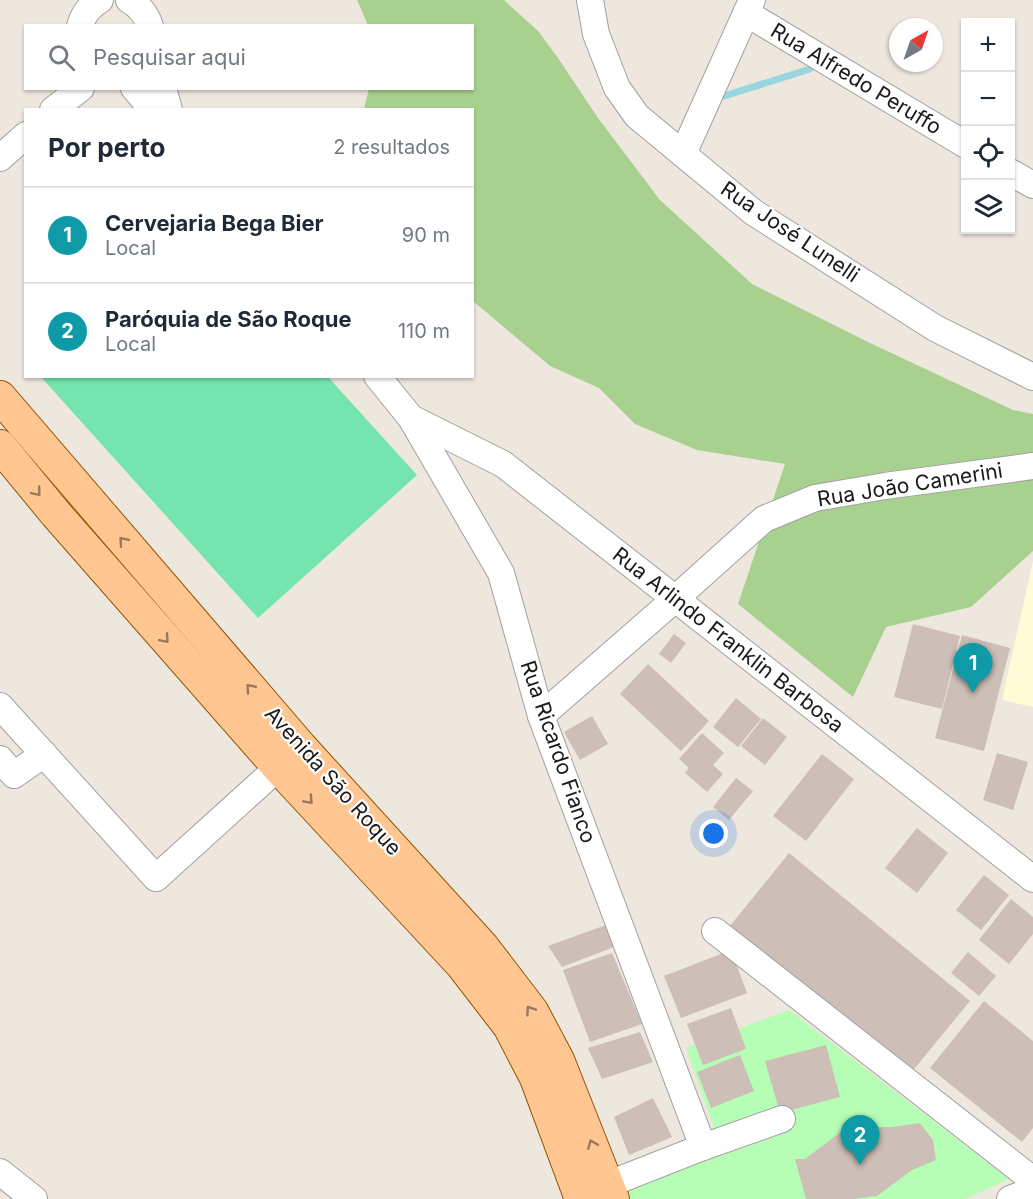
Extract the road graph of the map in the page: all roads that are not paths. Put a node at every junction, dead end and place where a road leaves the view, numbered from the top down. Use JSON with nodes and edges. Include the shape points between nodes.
{"nodes":[{"id":1,"x":129,"y":0,"type":"edge"},
{"id":2,"x":155,"y":0,"type":"edge"},
{"id":3,"x":590,"y":0,"type":"edge"},
{"id":4,"x":749,"y":6,"type":"edge"},
{"id":5,"x":149,"y":24,"type":"edge"},
{"id":6,"x":150,"y":24,"type":"edge"},
{"id":7,"x":61,"y":90,"type":"edge"},
{"id":8,"x":78,"y":90,"type":"edge"},
{"id":9,"x":136,"y":90,"type":"edge"},
{"id":10,"x":164,"y":90,"type":"edge"},
{"id":11,"x":54,"y":108,"type":"edge"},
{"id":12,"x":56,"y":108,"type":"edge"},
{"id":13,"x":151,"y":108,"type":"edge"},
{"id":14,"x":168,"y":108,"type":"edge"},
{"id":15,"x":24,"y":137,"type":"edge"},
{"id":16,"x":961,"y":142,"type":"edge"},
{"id":17,"x":683,"y":154,"type":"junction"},
{"id":18,"x":0,"y":158,"type":"edge"},
{"id":19,"x":1015,"y":174,"type":"edge"},
{"id":20,"x":1033,"y":185,"type":"edge"},
{"id":21,"x":1032,"y":375,"type":"edge"},
{"id":22,"x":379,"y":378,"type":"edge"},
{"id":23,"x":0,"y":397,"type":"edge"},
{"id":24,"x":411,"y":418,"type":"junction"},
{"id":25,"x":0,"y":446,"type":"edge"},
{"id":26,"x":1033,"y":466,"type":"edge"},
{"id":27,"x":162,"y":586,"type":"junction"},
{"id":28,"x":675,"y":599,"type":"junction"},
{"id":29,"x":137,"y":607,"type":"junction"},
{"id":30,"x":0,"y":706,"type":"edge"},
{"id":31,"x":541,"y":716,"type":"junction"},
{"id":32,"x":44,"y":754,"type":"junction"},
{"id":33,"x":290,"y":757,"type":"junction"},
{"id":34,"x":0,"y":759,"type":"edge"},
{"id":35,"x":1033,"y":879,"type":"edge"},
{"id":36,"x":715,"y":931,"type":"dead end"},
{"id":37,"x":782,"y":1119,"type":"dead end"},
{"id":38,"x":704,"y":1147,"type":"junction"},
{"id":39,"x":0,"y":1172,"type":"edge"},
{"id":40,"x":1033,"y":1180,"type":"edge"},
{"id":41,"x":1033,"y":1190,"type":"edge"},
{"id":42,"x":596,"y":1194,"type":"edge"},
{"id":43,"x":34,"y":1199,"type":"edge"},
{"id":44,"x":1010,"y":1199,"type":"edge"}],
"edges":[{"from":1,"to":5,"type":"street","via":[[141,8]]},
{"from":2,"to":6,"type":"street"},
{"from":3,"to":17,"type":"street","name":"Rua José Lunelli","via":[[596,34],[617,88],[638,116]]},
{"from":4,"to":16,"type":"street","name":"Rua Alfredo Peruffo"},
{"from":4,"to":17,"type":"street"},
{"from":7,"to":11,"type":"street"},
{"from":8,"to":12,"type":"street"},
{"from":9,"to":13,"type":"street"},
{"from":10,"to":14,"type":"street"},
{"from":15,"to":18,"type":"street"},
{"from":17,"to":21,"type":"street","name":"Rua José Lunelli","via":[[753,212],[935,328]]},
{"from":19,"to":20,"type":"street"},
{"from":22,"to":24,"type":"street","name":"Rua Ricardo Fianco"},
{"from":27,"to":23,"type":"main road","name":"Avenida São Roque","one_way":true},
{"from":24,"to":28,"type":"street","name":"Rua Arlindo Franklin Barbosa","via":[[503,464]]},
{"from":24,"to":31,"type":"street","name":"Rua Ricardo Fianco","via":[[501,573]]},
{"from":25,"to":29,"type":"main road","name":"Avenida São Roque","one_way":true},
{"from":26,"to":28,"type":"street","name":"Rua João Camerini","via":[[815,498],[764,519]]},
{"from":27,"to":29,"type":"main road"},
{"from":33,"to":27,"type":"main road","name":"Avenida São Roque","one_way":true},
{"from":28,"to":31,"type":"street","name":"Rua João Camerini"},
{"from":28,"to":35,"type":"street","name":"Rua Arlindo Franklin Barbosa"},
{"from":29,"to":33,"type":"main road","name":"Avenida São Roque","one_way":true},
{"from":30,"to":32,"type":"street"},
{"from":31,"to":38,"type":"street","name":"Rua Ricardo Fianco"},
{"from":32,"to":33,"type":"street","via":[[156,878]]},
{"from":32,"to":34,"type":"street","via":[[14,775]]},
{"from":33,"to":42,"type":"main road","name":"Avenida São Roque","via":[[472,956]]},
{"from":36,"to":40,"type":"street"},
{"from":37,"to":38,"type":"street"},
{"from":38,"to":42,"type":"street"},
{"from":39,"to":43,"type":"street"},
{"from":41,"to":44,"type":"street"}]}
